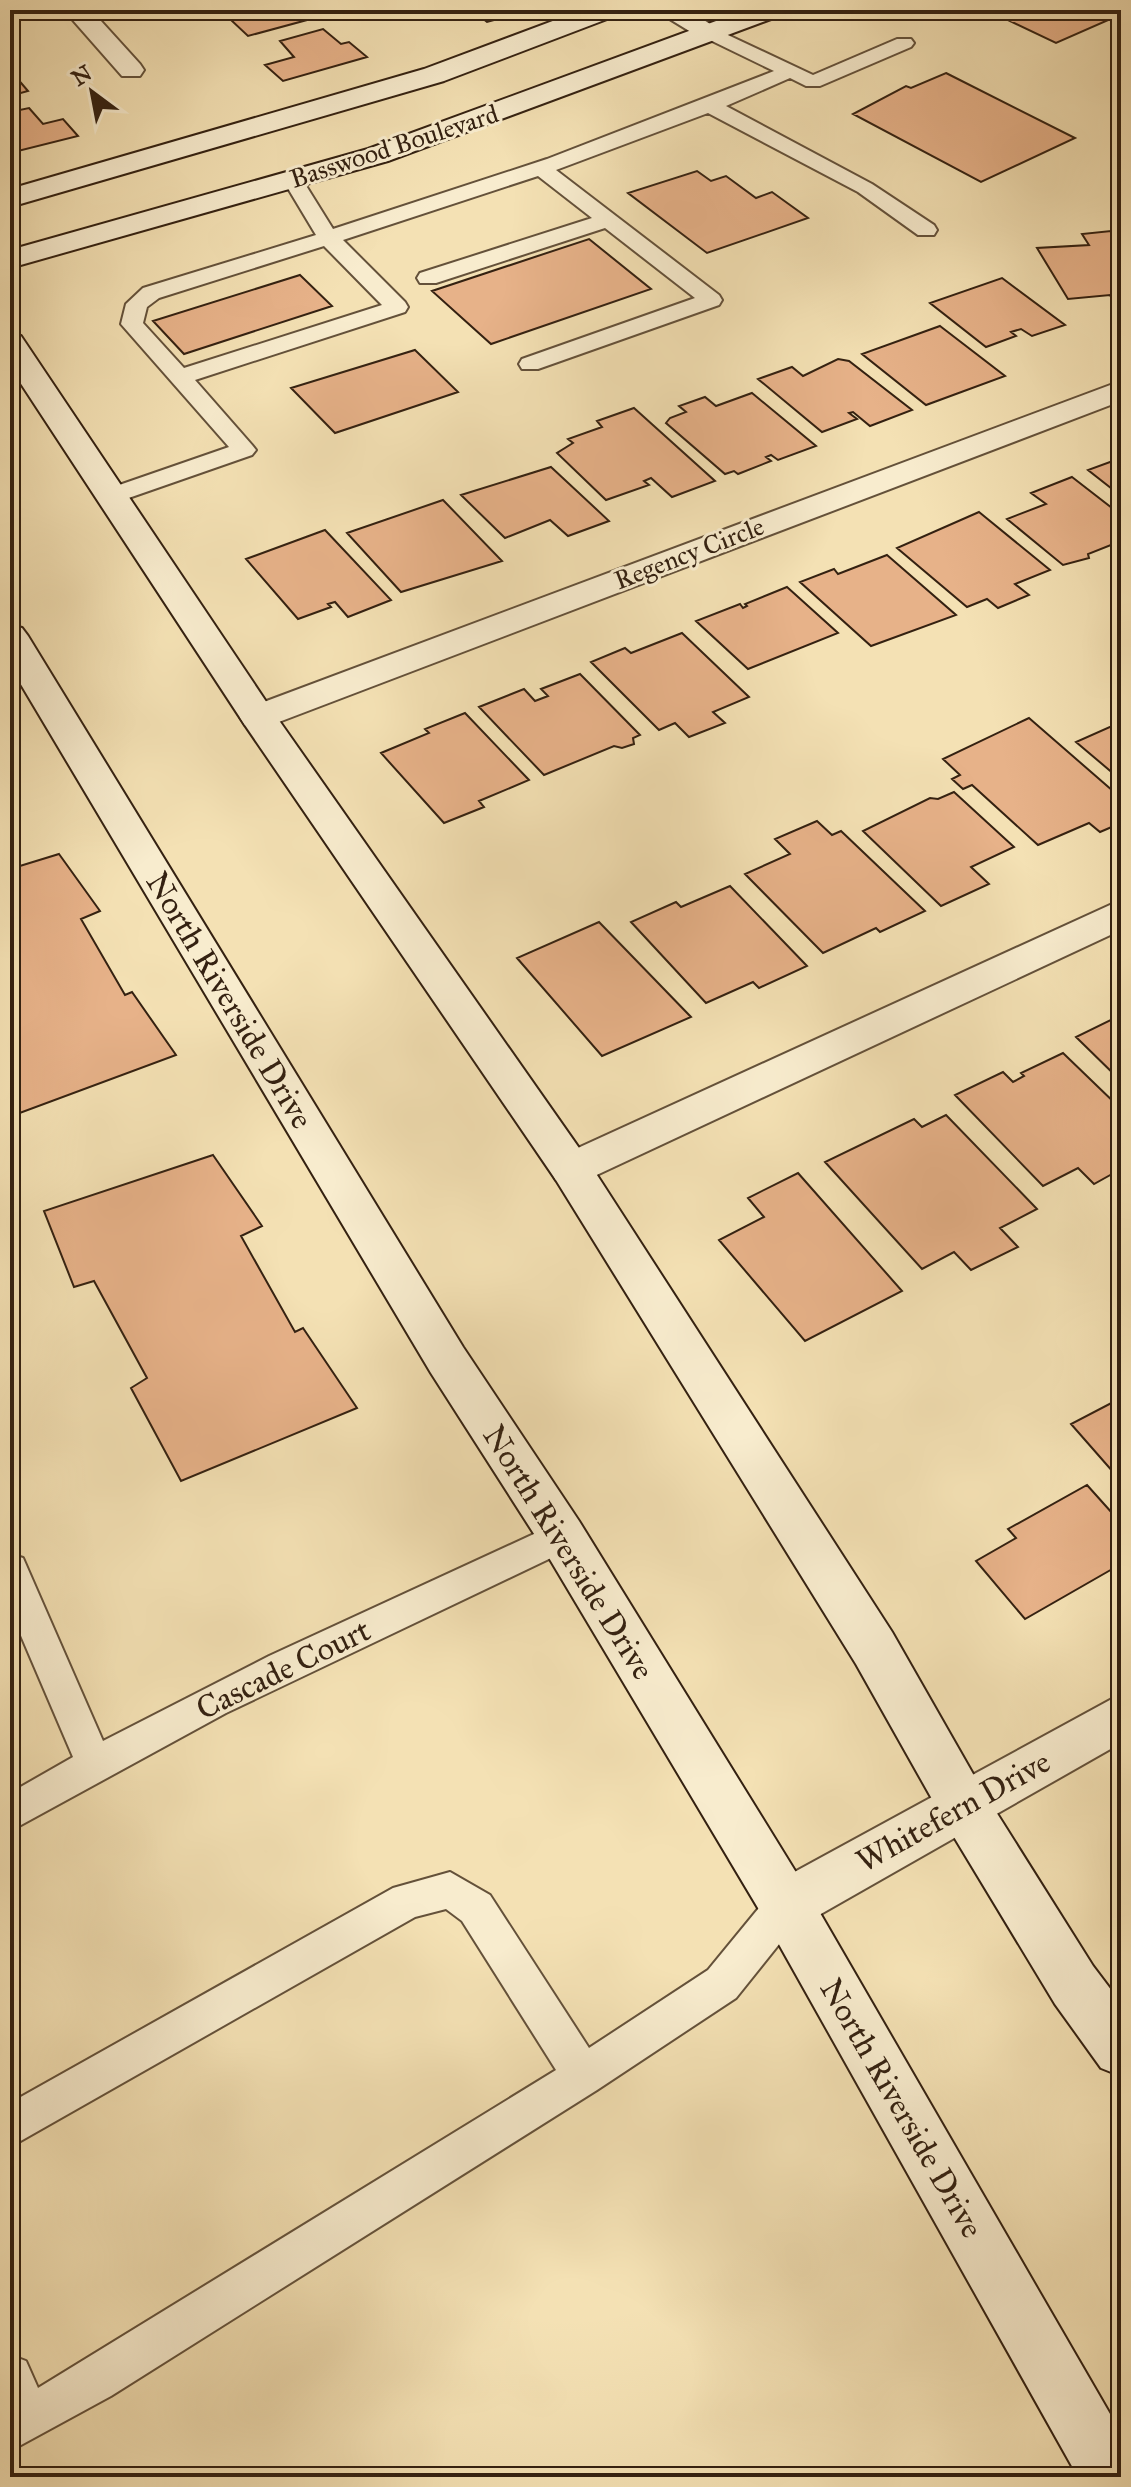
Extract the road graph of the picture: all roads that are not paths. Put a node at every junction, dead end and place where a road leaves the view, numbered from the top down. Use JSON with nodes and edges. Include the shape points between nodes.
{"nodes":[{"id":1,"x":77,"y":10,"type":"edge"},
{"id":2,"x":606,"y":10,"type":"edge"},
{"id":3,"x":668,"y":10,"type":"edge"},
{"id":4,"x":770,"y":10,"type":"edge"},
{"id":5,"x":713,"y":34,"type":"junction"},
{"id":6,"x":904,"y":43,"type":"dead end"},
{"id":7,"x":131,"y":70,"type":"dead end"},
{"id":8,"x":791,"y":71,"type":"junction"},
{"id":9,"x":711,"y":106,"type":"junction"},
{"id":10,"x":542,"y":169,"type":"junction"},
{"id":11,"x":293,"y":180,"type":"junction"},
{"id":12,"x":10,"y":198,"type":"edge"},
{"id":13,"x":608,"y":220,"type":"junction"},
{"id":14,"x":926,"y":230,"type":"dead end"},
{"id":15,"x":328,"y":238,"type":"junction"},
{"id":16,"x":10,"y":259,"type":"edge"},
{"id":17,"x":231,"y":268,"type":"junction"},
{"id":18,"x":428,"y":278,"type":"dead end"},
{"id":19,"x":171,"y":287,"type":"junction"},
{"id":20,"x":252,"y":290,"type":"dead end"},
{"id":21,"x":192,"y":309,"type":"dead end"},
{"id":22,"x":284,"y":321,"type":"dead end"},
{"id":23,"x":301,"y":339,"type":"junction"},
{"id":24,"x":222,"y":341,"type":"dead end"},
{"id":25,"x":10,"y":343,"type":"edge"},
{"id":26,"x":238,"y":358,"type":"junction"},
{"id":27,"x":530,"y":364,"type":"dead end"},
{"id":28,"x":180,"y":377,"type":"junction"},
{"id":29,"x":1121,"y":390,"type":"edge"},
{"id":30,"x":111,"y":496,"type":"junction"},
{"id":31,"x":10,"y":636,"type":"edge"},
{"id":32,"x":258,"y":717,"type":"junction"},
{"id":33,"x":1121,"y":914,"type":"edge"},
{"id":34,"x":571,"y":1169,"type":"junction"},
{"id":35,"x":562,"y":1536,"type":"junction"},
{"id":36,"x":10,"y":1569,"type":"edge"},
{"id":37,"x":1121,"y":1717,"type":"edge"},
{"id":38,"x":94,"y":1763,"type":"junction"},
{"id":39,"x":963,"y":1805,"type":"junction"},
{"id":40,"x":10,"y":1813,"type":"edge"},
{"id":41,"x":786,"y":1905,"type":"junction"},
{"id":42,"x":1121,"y":2049,"type":"edge"},
{"id":43,"x":583,"y":2076,"type":"junction"},
{"id":44,"x":10,"y":2126,"type":"edge"},
{"id":45,"x":10,"y":2377,"type":"edge"},
{"id":46,"x":19,"y":2424,"type":"edge"},
{"id":47,"x":1112,"y":2477,"type":"edge"}],
"edges":[{"from":1,"to":7,"type":"main road"},
{"from":2,"to":12,"type":"main road","name":"Basswood Boulevard","via":[[434,75]]},
{"from":3,"to":5,"type":"main road"},
{"from":4,"to":5,"type":"main road","name":"Basswood Boulevard"},
{"from":5,"to":8,"type":"lane"},
{"from":5,"to":11,"type":"main road","name":"Basswood Boulevard","via":[[378,155]]},
{"from":6,"to":8,"type":"lane","via":[[813,82]]},
{"from":8,"to":9,"type":"lane"},
{"from":9,"to":10,"type":"lane"},
{"from":9,"to":14,"type":"lane","via":[[865,188]]},
{"from":10,"to":13,"type":"lane"},
{"from":10,"to":15,"type":"lane"},
{"from":11,"to":15,"type":"lane"},
{"from":11,"to":16,"type":"main road","name":"Basswood Boulevard"},
{"from":13,"to":18,"type":"lane"},
{"from":13,"to":27,"type":"lane","via":[[711,300]]},
{"from":15,"to":17,"type":"lane"},
{"from":15,"to":23,"type":"lane","via":[[397,307]]},
{"from":17,"to":19,"type":"lane"},
{"from":17,"to":20,"type":"lane"},
{"from":19,"to":21,"type":"lane"},
{"from":19,"to":28,"type":"lane","via":[[137,304],[132,324]]},
{"from":22,"to":23,"type":"lane"},
{"from":23,"to":26,"type":"lane"},
{"from":24,"to":26,"type":"lane"},
{"from":25,"to":30,"type":"main road"},
{"from":26,"to":28,"type":"lane"},
{"from":28,"to":30,"type":"lane","via":[[244,450]]},
{"from":29,"to":32,"type":"main road","name":"Regency Circle"},
{"from":30,"to":32,"type":"main road"},
{"from":31,"to":35,"type":"main road","name":"North Riverside Drive","via":[[447,1360]]},
{"from":32,"to":34,"type":"main road"},
{"from":33,"to":34,"type":"main road"},
{"from":34,"to":39,"type":"main road","via":[[874,1648]]},
{"from":35,"to":38,"type":"lane","name":"Cascade Court"},
{"from":35,"to":41,"type":"main road","name":"North Riverside Drive"},
{"from":36,"to":38,"type":"lane"},
{"from":37,"to":39,"type":"main road","name":"Whitefern Drive"},
{"from":38,"to":40,"type":"lane","name":"Cascade Court"},
{"from":39,"to":41,"type":"main road","name":"Whitefern Drive"},
{"from":39,"to":42,"type":"main road","via":[[1074,1985]]},
{"from":41,"to":43,"type":"lane","via":[[722,1984]]},
{"from":41,"to":47,"type":"main road","name":"North Riverside Drive"},
{"from":43,"to":44,"type":"lane","via":[[476,1908],[450,1890],[407,1901]]},
{"from":43,"to":46,"type":"lane"},
{"from":45,"to":46,"type":"lane"}]}
